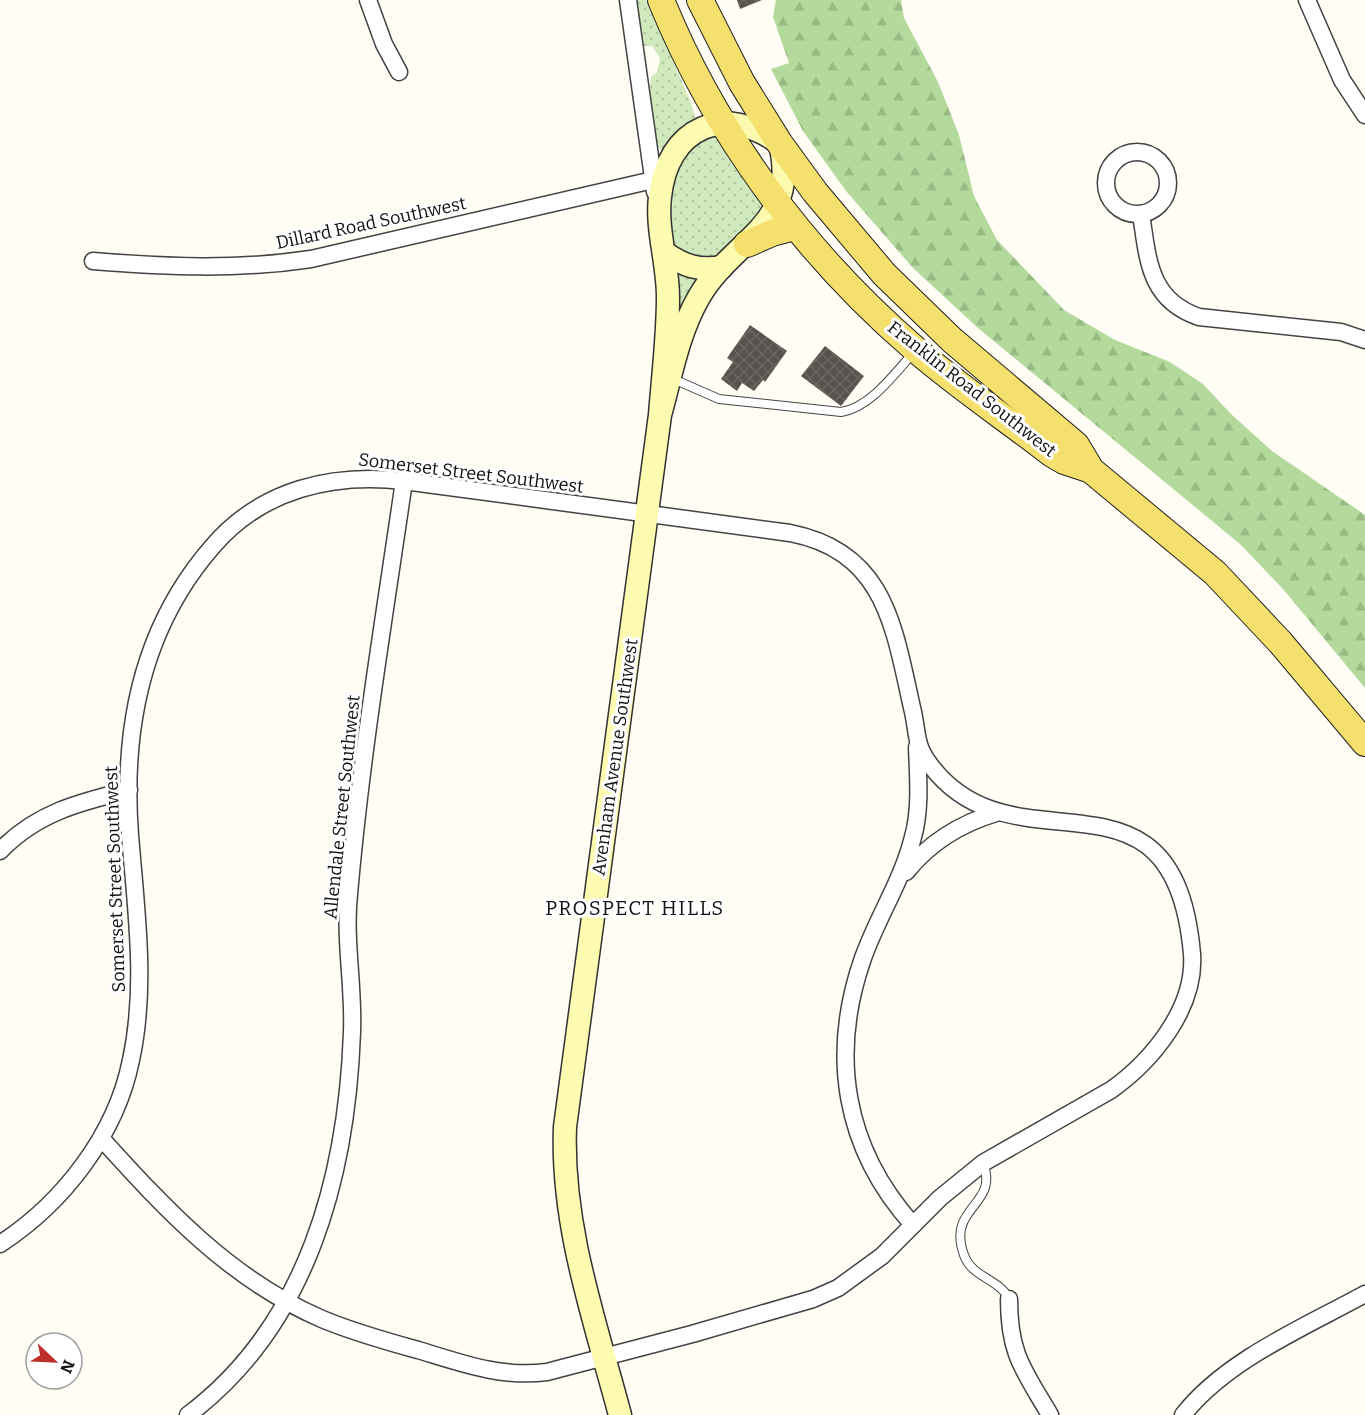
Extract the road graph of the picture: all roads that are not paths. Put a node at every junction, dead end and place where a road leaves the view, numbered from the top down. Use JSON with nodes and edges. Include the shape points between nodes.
{"nodes":[{"id":1,"x":368,"y":0,"type":"edge"},
{"id":2,"x":628,"y":0,"type":"edge"},
{"id":3,"x":661,"y":0,"type":"edge"},
{"id":4,"x":700,"y":0,"type":"edge"},
{"id":5,"x":1307,"y":0,"type":"edge"},
{"id":6,"x":399,"y":72,"type":"dead end"},
{"id":7,"x":1365,"y":115,"type":"edge"},
{"id":8,"x":723,"y":121,"type":"junction"},
{"id":9,"x":780,"y":144,"type":"junction"},
{"id":10,"x":653,"y":180,"type":"junction"},
{"id":11,"x":779,"y":204,"type":"junction"},
{"id":12,"x":658,"y":213,"type":"junction"},
{"id":13,"x":1141,"y":214,"type":"dead end"},
{"id":14,"x":795,"y":227,"type":"junction"},
{"id":15,"x":747,"y":244,"type":"junction"},
{"id":16,"x":665,"y":253,"type":"junction"},
{"id":17,"x":93,"y":261,"type":"dead end"},
{"id":18,"x":722,"y":267,"type":"junction"},
{"id":19,"x":1365,"y":340,"type":"edge"},
{"id":20,"x":916,"y":350,"type":"junction"},
{"id":21,"x":670,"y":378,"type":"junction"},
{"id":22,"x":660,"y":415,"type":"junction"},
{"id":23,"x":1091,"y":470,"type":"junction"},
{"id":24,"x":404,"y":481,"type":"junction"},
{"id":25,"x":647,"y":514,"type":"junction"},
{"id":26,"x":1365,"y":743,"type":"edge"},
{"id":27,"x":917,"y":747,"type":"junction"},
{"id":28,"x":129,"y":790,"type":"junction"},
{"id":29,"x":996,"y":813,"type":"junction"},
{"id":30,"x":0,"y":850,"type":"edge"},
{"id":31,"x":902,"y":878,"type":"junction"},
{"id":32,"x":101,"y":1138,"type":"junction"},
{"id":33,"x":983,"y":1163,"type":"junction"},
{"id":34,"x":913,"y":1225,"type":"junction"},
{"id":35,"x":0,"y":1244,"type":"edge"},
{"id":36,"x":1365,"y":1294,"type":"edge"},
{"id":37,"x":1009,"y":1299,"type":"joint"},
{"id":38,"x":287,"y":1302,"type":"junction"},
{"id":39,"x":605,"y":1357,"type":"junction"},
{"id":40,"x":188,"y":1415,"type":"edge"},
{"id":41,"x":620,"y":1415,"type":"edge"},
{"id":42,"x":1050,"y":1415,"type":"edge"},
{"id":43,"x":1184,"y":1415,"type":"edge"}],
"edges":[{"from":1,"to":6,"type":"street"},
{"from":2,"to":10,"type":"street","name":"Avenham Avenue Southwest"},
{"from":3,"to":8,"type":"main road","name":"Franklin Road Southwest","via":[[696,76]]},
{"from":4,"to":9,"type":"main road","name":"Franklin Road Southwest","via":[[742,84]]},
{"from":5,"to":7,"type":"street","via":[[1342,80]]},
{"from":8,"to":9,"type":"street","via":[[750,126]]},
{"from":8,"to":11,"type":"main road","name":"Franklin Road Southwest"},
{"from":8,"to":12,"type":"street","name":"Avenham Avenue Southwest","via":[[704,125],[679,147],[663,180]]},
{"from":9,"to":11,"type":"street","name":"Avenham Avenue Southwest","via":[[785,174]]},
{"from":9,"to":23,"type":"main road","name":"Franklin Road Southwest","via":[[814,192],[884,274],[952,340],[1076,445]]},
{"from":10,"to":12,"type":"street","name":"Avenham Avenue Southwest"},
{"from":10,"to":17,"type":"street","name":"Dillard Road Southwest","via":[[311,259],[264,266],[162,267]]},
{"from":11,"to":14,"type":"main road","name":"Franklin Road Southwest"},
{"from":11,"to":15,"type":"street","name":"Avenham Avenue Southwest"},
{"from":12,"to":16,"type":"street","name":"Avenham Avenue Southwest"},
{"from":13,"to":19,"type":"street","via":[[1154,279],[1161,292],[1185,312],[1199,317],[1341,332]]},
{"from":14,"to":15,"type":"main road"},
{"from":14,"to":20,"type":"main road","name":"Franklin Road Southwest","via":[[863,302]]},
{"from":15,"to":18,"type":"street","name":"Avenham Avenue Southwest"},
{"from":16,"to":18,"type":"street","via":[[696,269]]},
{"from":16,"to":22,"type":"street","name":"Avenham Avenue Southwest","via":[[668,297]]},
{"from":18,"to":21,"type":"street","name":"Avenham Avenue Southwest","via":[[688,319]]},
{"from":20,"to":21,"type":"lane","via":[[863,404],[841,412],[719,399]]},
{"from":20,"to":23,"type":"main road","name":"Franklin Road Southwest","via":[[1052,454]]},
{"from":21,"to":22,"type":"street","name":"Avenham Avenue Southwest"},
{"from":22,"to":25,"type":"street","name":"Avenham Avenue Southwest"},
{"from":23,"to":26,"type":"main road","name":"Franklin Road Southwest","via":[[1215,573],[1280,642]]},
{"from":24,"to":25,"type":"street","name":"Somerset Street Southwest"},
{"from":24,"to":28,"type":"street","name":"Somerset Street Southwest","via":[[347,478],[312,485],[267,502],[224,534],[182,587],[153,642],[136,701]]},
{"from":24,"to":38,"type":"street","name":"Allendale Street Southwest","via":[[348,896],[352,1030],[343,1127],[323,1221]]},
{"from":25,"to":27,"type":"street","name":"Somerset Street Southwest","via":[[809,537],[828,544],[860,566],[887,606],[915,719]]},
{"from":25,"to":39,"type":"street","name":"Avenham Avenue Southwest","via":[[565,1127],[571,1226]]},
{"from":27,"to":29,"type":"street","via":[[946,783]]},
{"from":27,"to":31,"type":"street","name":"Somerset Street Southwest","via":[[916,819]]},
{"from":28,"to":30,"type":"street","via":[[56,811],[17,834]]},
{"from":28,"to":32,"type":"street","name":"Somerset Street Southwest","via":[[138,899],[140,1000],[131,1064]]},
{"from":29,"to":31,"type":"street","via":[[974,819],[934,842]]},
{"from":29,"to":33,"type":"street","via":[[1097,825],[1133,836],[1151,849],[1173,875],[1182,897],[1192,962],[1187,992],[1174,1021],[1150,1055],[1126,1079]]},
{"from":31,"to":34,"type":"street","via":[[863,959],[849,1018],[845,1065],[851,1111],[862,1147],[886,1192]]},
{"from":32,"to":35,"type":"street","name":"Somerset Street Southwest","via":[[60,1193]]},
{"from":32,"to":38,"type":"street","via":[[195,1238]]},
{"from":33,"to":34,"type":"street"},
{"from":33,"to":37,"type":"lane","via":[[988,1185],[963,1220],[960,1242],[968,1264]]},
{"from":34,"to":39,"type":"street","via":[[861,1273],[813,1299]]},
{"from":36,"to":43,"type":"street","via":[[1239,1364],[1213,1384]]},
{"from":37,"to":42,"type":"street","via":[[1013,1348]]},
{"from":38,"to":39,"type":"street","via":[[358,1332],[484,1370],[529,1374]]},
{"from":38,"to":40,"type":"street","name":"Allendale Street Southwest","via":[[251,1353]]},
{"from":39,"to":41,"type":"street","name":"Avenham Avenue Southwest"}]}
